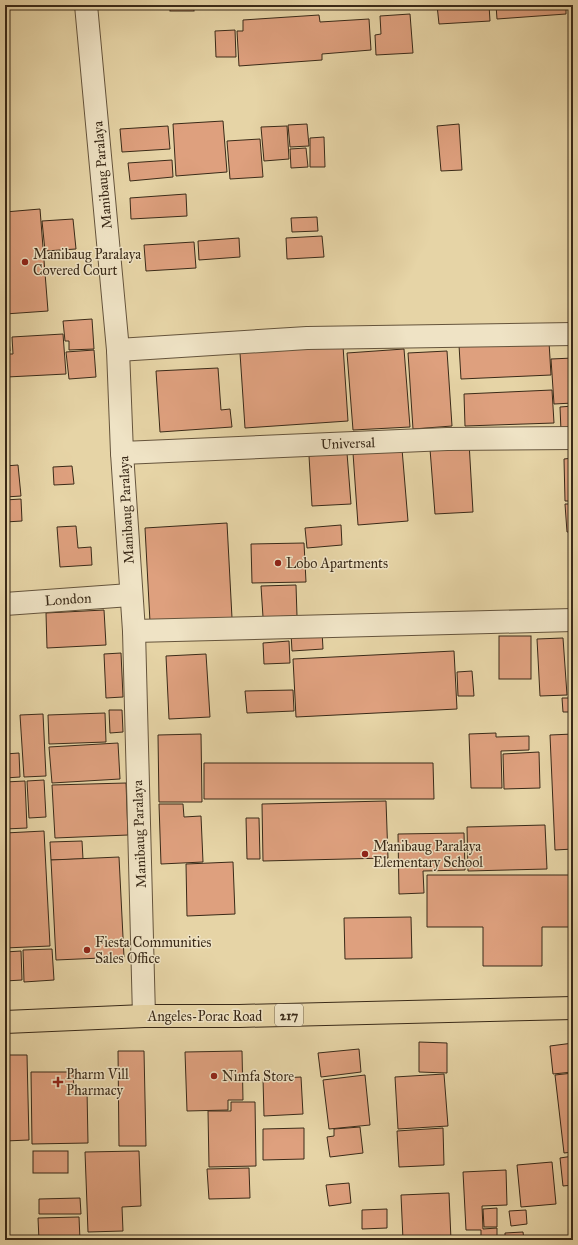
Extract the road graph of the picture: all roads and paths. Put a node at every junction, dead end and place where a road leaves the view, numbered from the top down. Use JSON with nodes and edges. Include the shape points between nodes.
{"nodes":[{"id":1,"x":86,"y":5,"type":"edge"},
{"id":2,"x":573,"y":334,"type":"edge"},
{"id":3,"x":118,"y":350,"type":"junction"},
{"id":4,"x":573,"y":438,"type":"edge"},
{"id":5,"x":122,"y":453,"type":"junction"},
{"id":6,"x":130,"y":595,"type":"junction"},
{"id":7,"x":5,"y":604,"type":"edge"},
{"id":8,"x":573,"y":620,"type":"edge"},
{"id":9,"x":134,"y":631,"type":"junction"},
{"id":10,"x":573,"y":1008,"type":"edge"},
{"id":11,"x":144,"y":1016,"type":"junction"},
{"id":12,"x":5,"y":1022,"type":"edge"}],
"edges":[{"from":1,"to":3,"type":"street","name":"Manibaug Paralaya"},
{"from":2,"to":3,"type":"street","via":[[307,338]]},
{"from":3,"to":5,"type":"street","name":"Manibaug Paralaya"},
{"from":4,"to":5,"type":"street","name":"Universal","via":[[447,439]]},
{"from":5,"to":6,"type":"street","name":"Manibaug Paralaya"},
{"from":6,"to":7,"type":"street","name":"London"},
{"from":6,"to":9,"type":"street","name":"Manibaug Paralaya"},
{"from":8,"to":9,"type":"street"},
{"from":9,"to":11,"type":"street","name":"Manibaug Paralaya"},
{"from":10,"to":11,"type":"main road","name":"Angeles-Porac Road","number":"217"},
{"from":11,"to":12,"type":"main road","name":"Angeles-Porac Road","number":"217"}]}
